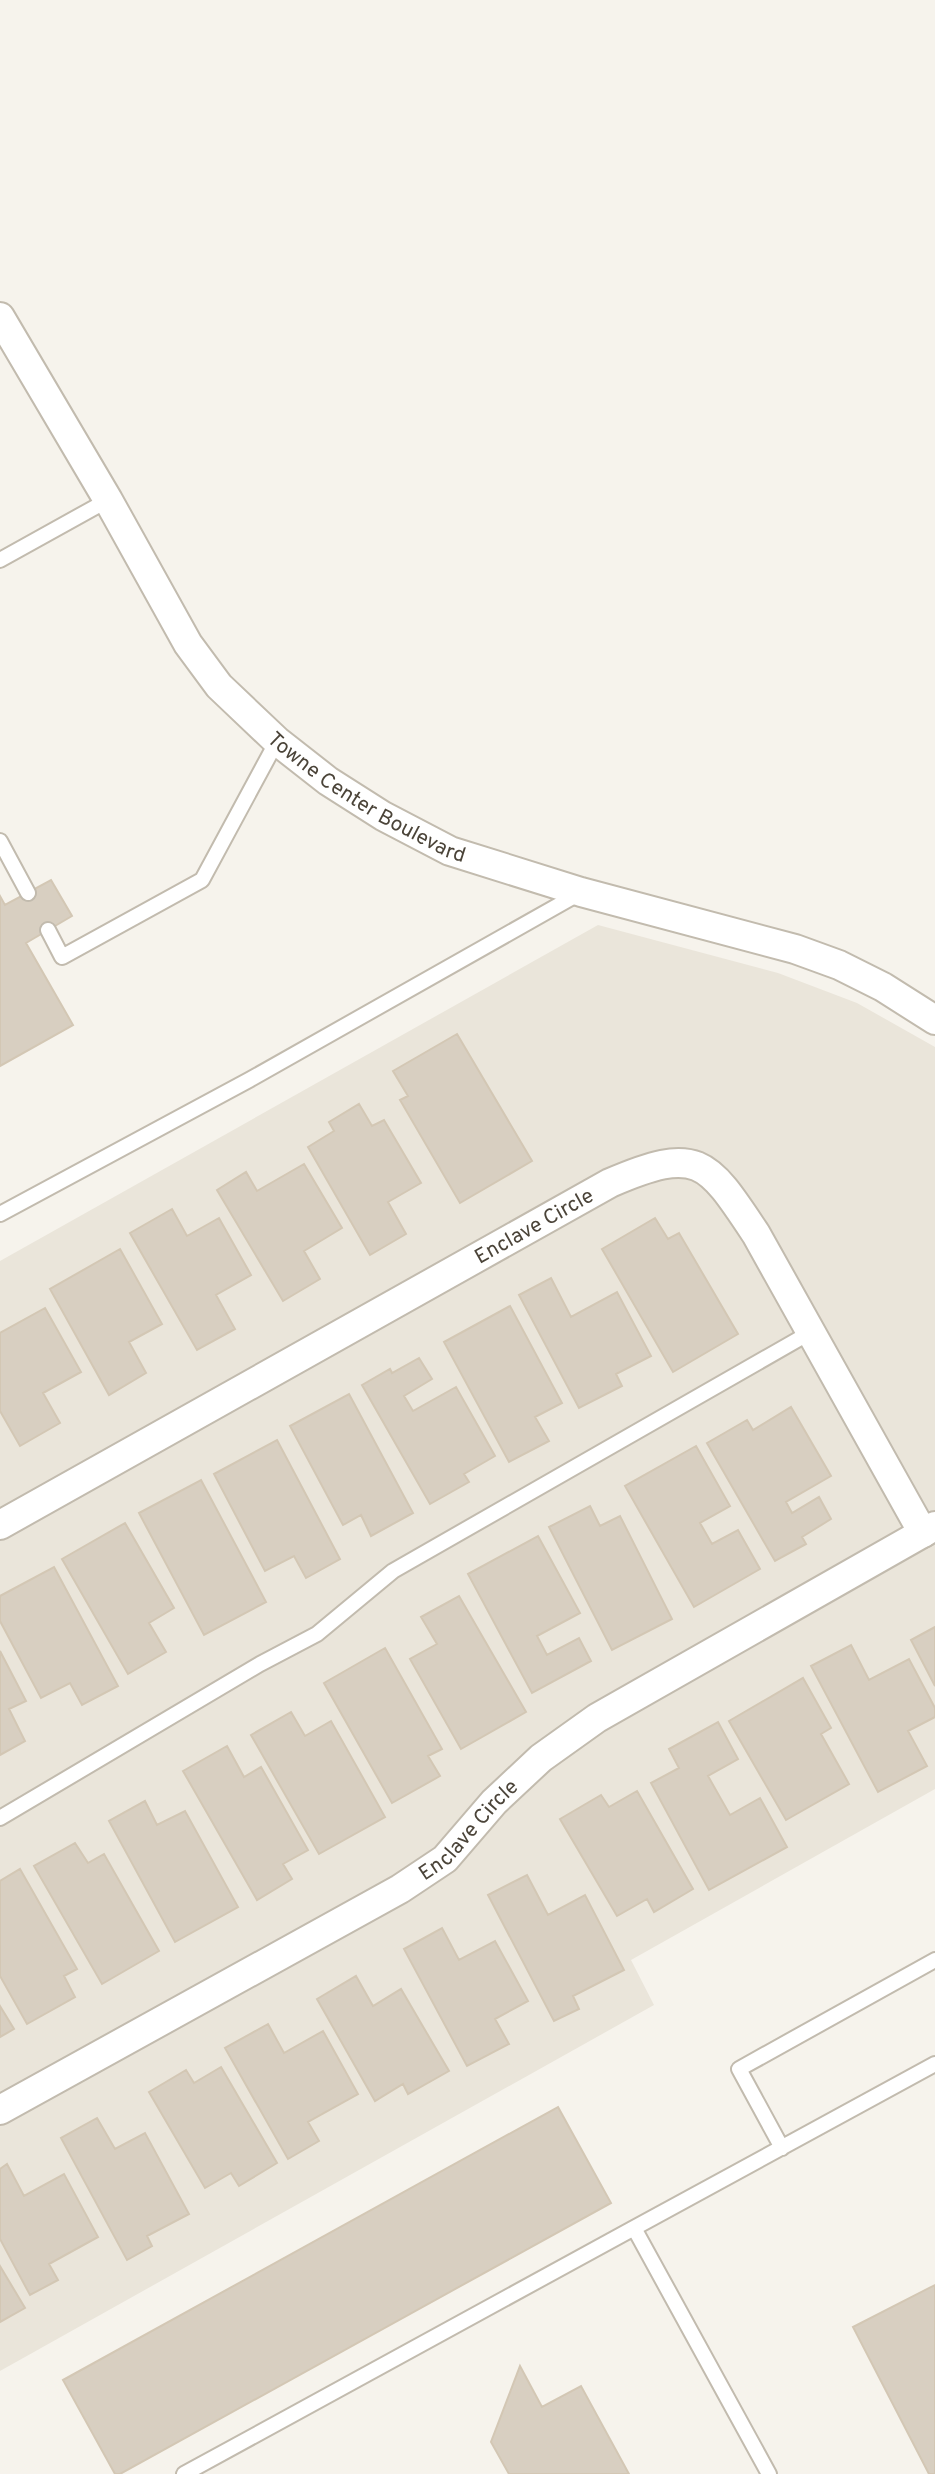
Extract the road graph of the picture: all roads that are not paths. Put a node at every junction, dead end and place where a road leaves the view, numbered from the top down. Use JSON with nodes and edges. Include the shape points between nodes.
{"nodes":[{"id":1,"x":0,"y":317,"type":"edge"},
{"id":2,"x":108,"y":500,"type":"junction"},
{"id":3,"x":0,"y":560,"type":"edge"},
{"id":4,"x":277,"y":741,"type":"junction"},
{"id":5,"x":0,"y":841,"type":"edge"},
{"id":6,"x":581,"y":892,"type":"junction"},
{"id":7,"x":28,"y":893,"type":"dead end"},
{"id":8,"x":48,"y":930,"type":"dead end"},
{"id":9,"x":935,"y":1020,"type":"edge"},
{"id":10,"x":0,"y":1214,"type":"edge"},
{"id":11,"x":811,"y":1332,"type":"junction"},
{"id":12,"x":0,"y":1525,"type":"edge"},
{"id":13,"x":929,"y":1529,"type":"edge"},
{"id":14,"x":0,"y":1818,"type":"edge"},
{"id":15,"x":935,"y":1960,"type":"edge"},
{"id":16,"x":935,"y":2064,"type":"edge"},
{"id":17,"x":0,"y":2110,"type":"edge"},
{"id":18,"x":782,"y":2148,"type":"junction"},
{"id":19,"x":634,"y":2228,"type":"junction"},
{"id":20,"x":184,"y":2474,"type":"edge"},
{"id":21,"x":769,"y":2474,"type":"edge"}],
"edges":[{"from":1,"to":2,"type":"street","name":"Towne Center Boulevard"},
{"from":2,"to":3,"type":"lane"},
{"from":2,"to":4,"type":"street","name":"Towne Center Boulevard","via":[[188,644],[219,686]]},
{"from":4,"to":6,"type":"street","name":"Towne Center Boulevard","via":[[383,816],[450,851]]},
{"from":4,"to":8,"type":"lane","via":[[202,880],[62,957]]},
{"from":5,"to":7,"type":"lane"},
{"from":6,"to":9,"type":"street","name":"Towne Center Boulevard","via":[[795,949],[883,987]]},
{"from":6,"to":10,"type":"lane"},
{"from":11,"to":12,"type":"street","name":"Enclave Circle","via":[[756,1234],[712,1174],[697,1165],[647,1167],[588,1195]]},
{"from":11,"to":13,"type":"street","name":"Enclave Circle"},
{"from":11,"to":14,"type":"lane","via":[[393,1571],[317,1634]]},
{"from":13,"to":17,"type":"street","name":"Enclave Circle","via":[[597,1718],[541,1758],[494,1802],[445,1859],[400,1889]]},
{"from":15,"to":18,"type":"lane","via":[[739,2069]]},
{"from":16,"to":18,"type":"lane"},
{"from":18,"to":19,"type":"lane"},
{"from":19,"to":20,"type":"lane"},
{"from":19,"to":21,"type":"lane"}]}
